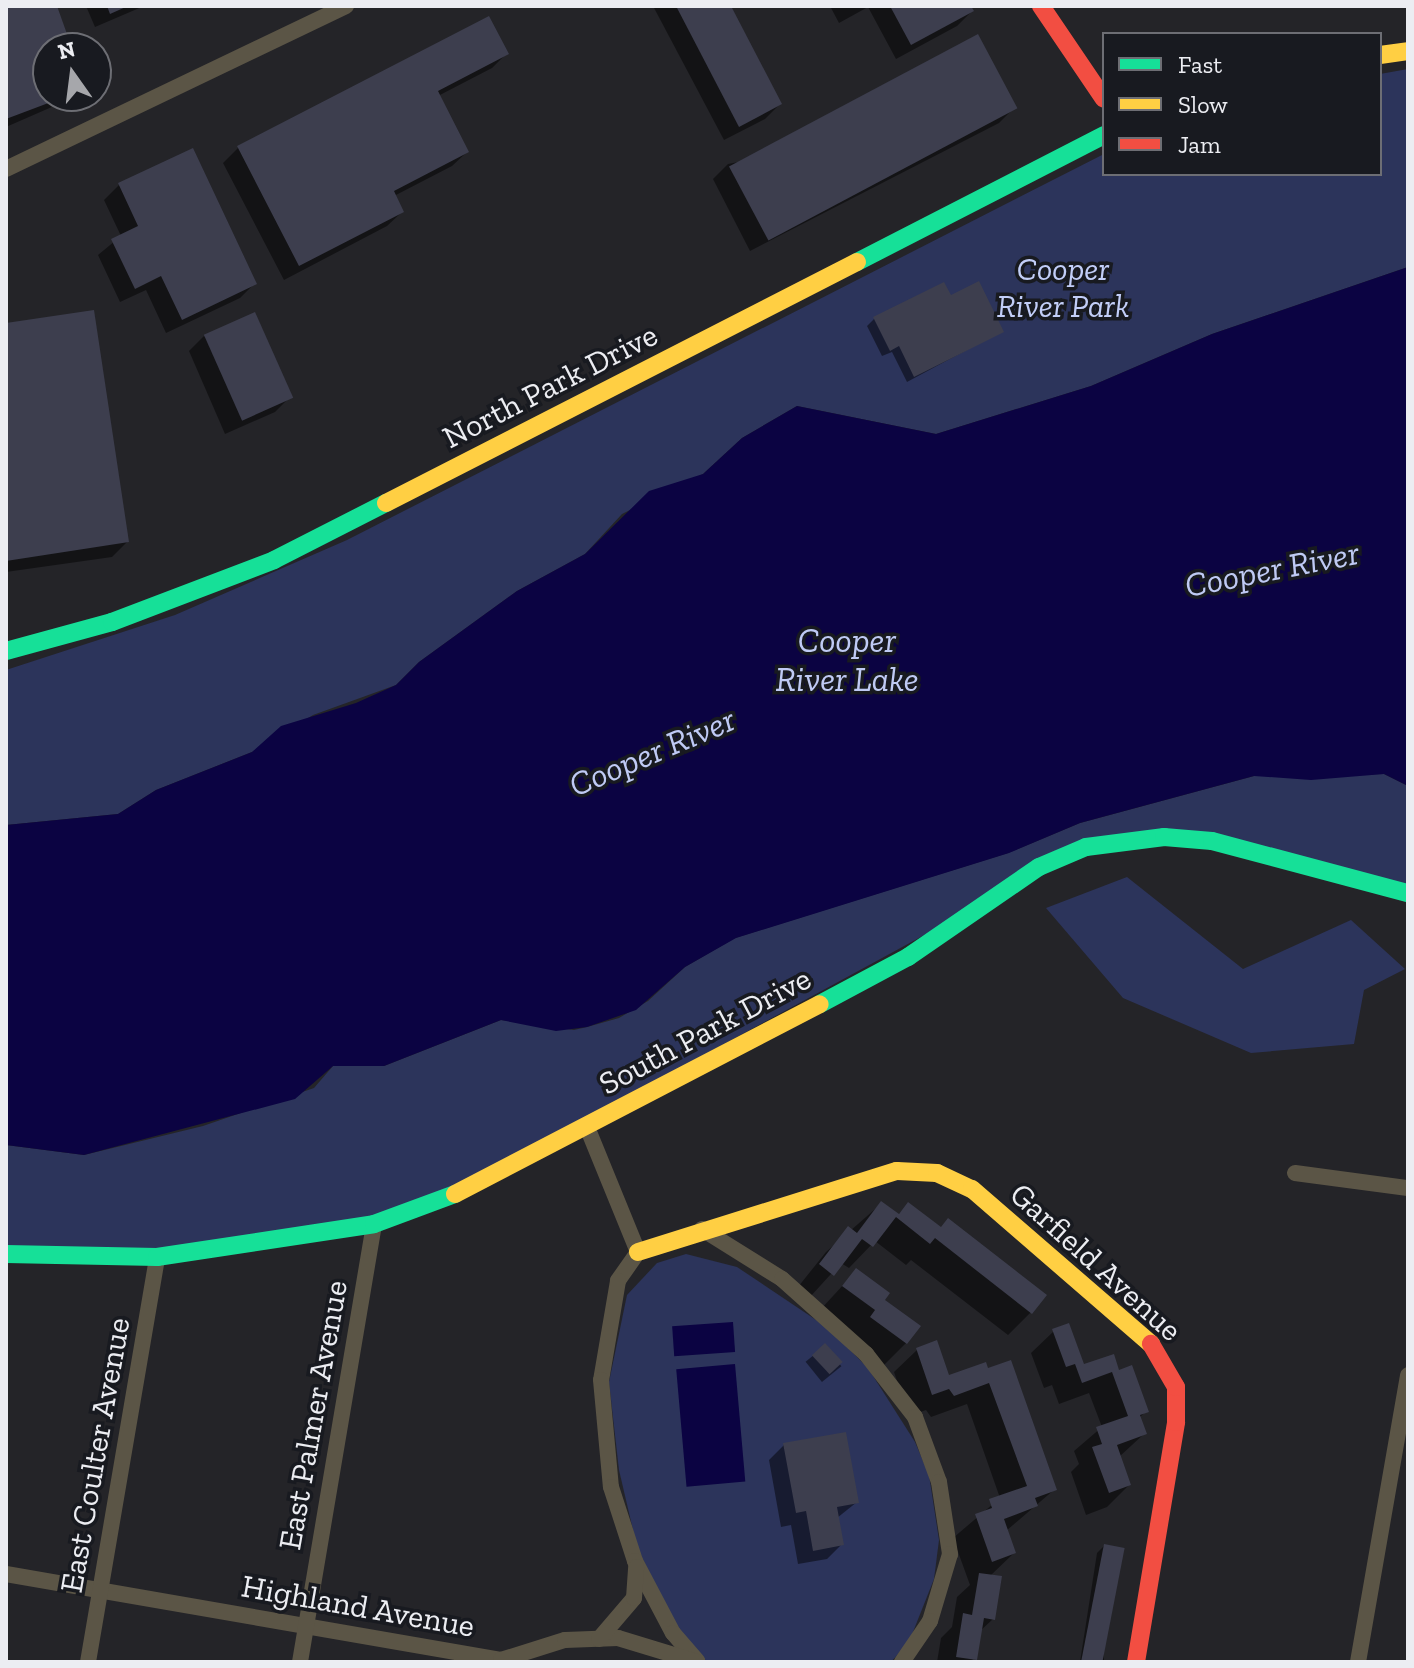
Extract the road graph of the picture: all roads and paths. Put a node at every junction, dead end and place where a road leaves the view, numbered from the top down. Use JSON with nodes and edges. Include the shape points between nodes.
{"nodes":[{"id":1,"x":346,"y":6,"type":"edge"},
{"id":2,"x":1041,"y":6,"type":"edge"},
{"id":3,"x":1408,"y":51,"type":"edge"},
{"id":4,"x":1382,"y":55,"type":"edge"},
{"id":5,"x":1102,"y":96,"type":"edge"},
{"id":6,"x":1102,"y":136,"type":"edge"},
{"id":7,"x":6,"y":169,"type":"edge"},
{"id":8,"x":6,"y":651,"type":"edge"},
{"id":9,"x":1408,"y":893,"type":"edge"},
{"id":10,"x":587,"y":1127,"type":"junction"},
{"id":11,"x":1295,"y":1173,"type":"dead end"},
{"id":12,"x":1408,"y":1188,"type":"edge"},
{"id":13,"x":374,"y":1224,"type":"junction"},
{"id":14,"x":702,"y":1229,"type":"junction"},
{"id":15,"x":638,"y":1252,"type":"junction"},
{"id":16,"x":6,"y":1254,"type":"edge"},
{"id":17,"x":157,"y":1257,"type":"junction"},
{"id":18,"x":1408,"y":1375,"type":"edge"},
{"id":19,"x":635,"y":1561,"type":"junction"},
{"id":20,"x":6,"y":1574,"type":"edge"},
{"id":21,"x":100,"y":1590,"type":"junction"},
{"id":22,"x":306,"y":1624,"type":"junction"},
{"id":23,"x":599,"y":1639,"type":"junction"},
{"id":24,"x":501,"y":1661,"type":"edge"},
{"id":25,"x":88,"y":1662,"type":"edge"},
{"id":26,"x":300,"y":1662,"type":"edge"},
{"id":27,"x":697,"y":1662,"type":"edge"},
{"id":28,"x":902,"y":1662,"type":"edge"},
{"id":29,"x":1136,"y":1662,"type":"edge"},
{"id":30,"x":1358,"y":1662,"type":"edge"}],
"edges":[{"from":1,"to":7,"type":"street"},
{"from":2,"to":5,"type":"street"},
{"from":3,"to":4,"type":"street"},
{"from":6,"to":8,"type":"street","name":"North Park Drive","via":[[274,560],[112,622]]},
{"from":9,"to":10,"type":"street","name":"South Park Drive","via":[[1212,841],[1164,837],[1086,847],[1039,867],[908,957]]},
{"from":10,"to":13,"type":"street","name":"South Park Drive","via":[[492,1178]]},
{"from":10,"to":15,"type":"street"},
{"from":11,"to":12,"type":"street"},
{"from":13,"to":17,"type":"street","name":"South Park Drive"},
{"from":13,"to":22,"type":"street","name":"East Palmer Avenue"},
{"from":14,"to":15,"type":"street","name":"Garfield Avenue"},
{"from":14,"to":28,"type":"street","via":[[782,1279],[866,1354],[915,1417],[939,1482],[950,1554],[930,1621]]},
{"from":14,"to":29,"type":"street","name":"Garfield Avenue","via":[[897,1171],[937,1173],[972,1189],[1154,1346],[1170,1371],[1178,1403]]},
{"from":15,"to":19,"type":"street","via":[[618,1281],[601,1380],[611,1487]]},
{"from":16,"to":17,"type":"street","name":"South Park Drive"},
{"from":17,"to":21,"type":"street","name":"East Coulter Avenue"},
{"from":18,"to":30,"type":"street"},
{"from":19,"to":23,"type":"street","via":[[634,1598]]},
{"from":19,"to":27,"type":"street","via":[[673,1633]]},
{"from":20,"to":21,"type":"street","name":"Highland Avenue"},
{"from":21,"to":22,"type":"street","name":"Highland Avenue"},
{"from":21,"to":25,"type":"street","name":"East Coulter Avenue"},
{"from":22,"to":24,"type":"street","name":"Highland Avenue"},
{"from":22,"to":26,"type":"street","name":"East Palmer Avenue"},
{"from":23,"to":24,"type":"street","name":"Highland Avenue","via":[[565,1640]]},
{"from":23,"to":27,"type":"street","name":"Highland Avenue","via":[[618,1638]]}]}
